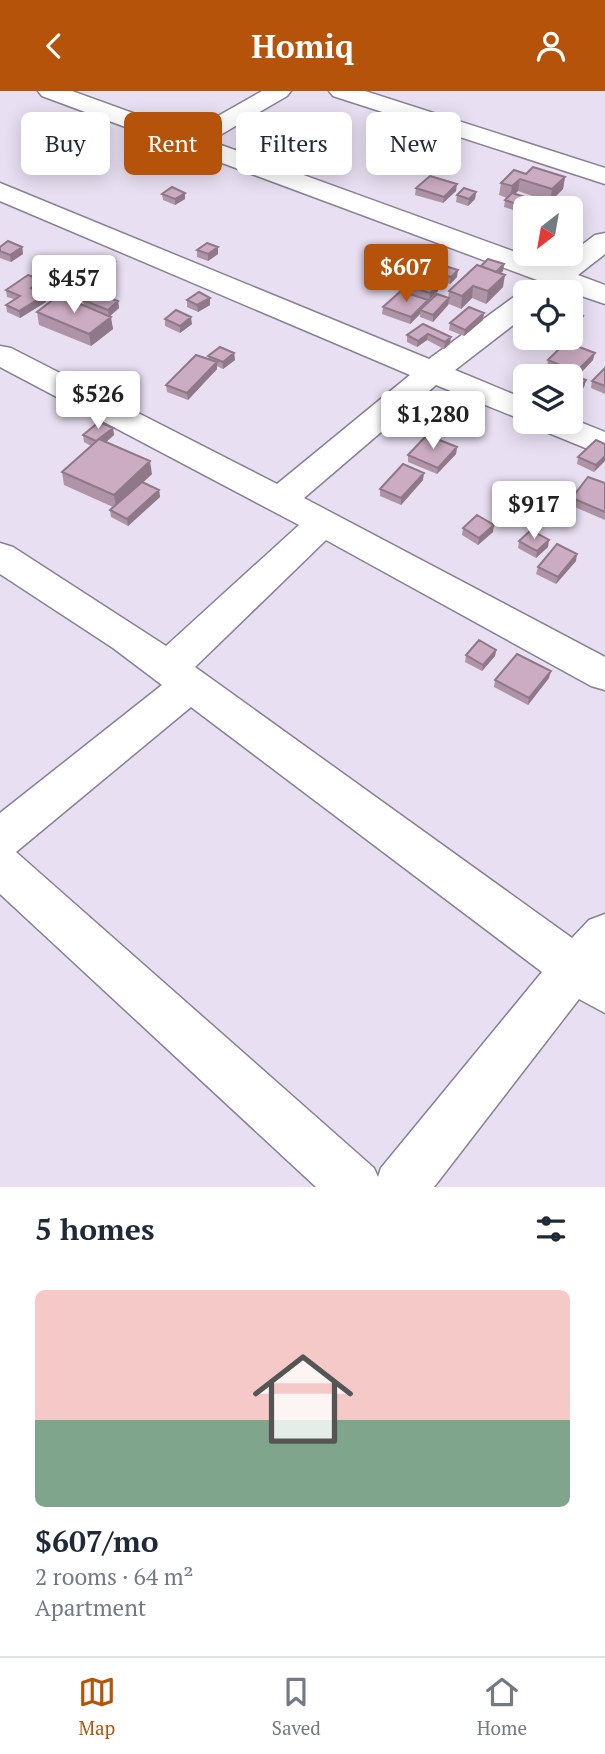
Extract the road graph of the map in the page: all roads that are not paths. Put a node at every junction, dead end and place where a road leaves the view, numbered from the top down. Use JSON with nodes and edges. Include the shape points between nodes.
{"nodes":[{"id":1,"x":50,"y":91,"type":"edge"},
{"id":2,"x":279,"y":91,"type":"edge"},
{"id":3,"x":341,"y":91,"type":"edge"},
{"id":4,"x":124,"y":118,"type":"edge"},
{"id":5,"x":222,"y":124,"type":"edge"},
{"id":6,"x":222,"y":155,"type":"edge"},
{"id":7,"x":605,"y":176,"type":"edge"},
{"id":8,"x":0,"y":191,"type":"edge"},
{"id":9,"x":605,"y":241,"type":"edge"},
{"id":10,"x":535,"y":280,"type":"edge"},
{"id":11,"x":554,"y":280,"type":"edge"},
{"id":12,"x":583,"y":291,"type":"edge"},
{"id":13,"x":605,"y":295,"type":"edge"},
{"id":14,"x":513,"y":311,"type":"edge"},
{"id":15,"x":0,"y":355,"type":"edge"},
{"id":16,"x":434,"y":371,"type":"junction"},
{"id":17,"x":513,"y":406,"type":"edge"},
{"id":18,"x":579,"y":434,"type":"edge"},
{"id":19,"x":605,"y":445,"type":"edge"},
{"id":20,"x":280,"y":500,"type":"junction"},
{"id":21,"x":323,"y":523,"type":"junction"},
{"id":22,"x":0,"y":556,"type":"edge"},
{"id":23,"x":605,"y":675,"type":"edge"},
{"id":24,"x":180,"y":676,"type":"junction"},
{"id":25,"x":0,"y":839,"type":"edge"},
{"id":26,"x":0,"y":866,"type":"edge"},
{"id":27,"x":595,"y":965,"type":"edge"},
{"id":28,"x":355,"y":1187,"type":"edge"},
{"id":29,"x":400,"y":1187,"type":"edge"}],
"edges":[{"from":1,"to":4,"type":"street"},
{"from":2,"to":5,"type":"street"},
{"from":3,"to":7,"type":"street"},
{"from":6,"to":10,"type":"street"},
{"from":8,"to":16,"type":"street"},
{"from":9,"to":11,"type":"street"},
{"from":12,"to":13,"type":"street"},
{"from":14,"to":16,"type":"street"},
{"from":15,"to":20,"type":"street"},
{"from":16,"to":17,"type":"street"},
{"from":16,"to":20,"type":"street"},
{"from":18,"to":19,"type":"street"},
{"from":20,"to":21,"type":"street"},
{"from":21,"to":23,"type":"street"},
{"from":21,"to":24,"type":"street"},
{"from":22,"to":24,"type":"street"},
{"from":24,"to":25,"type":"street"},
{"from":24,"to":27,"type":"street"},
{"from":26,"to":28,"type":"street"},
{"from":27,"to":29,"type":"street"}]}
